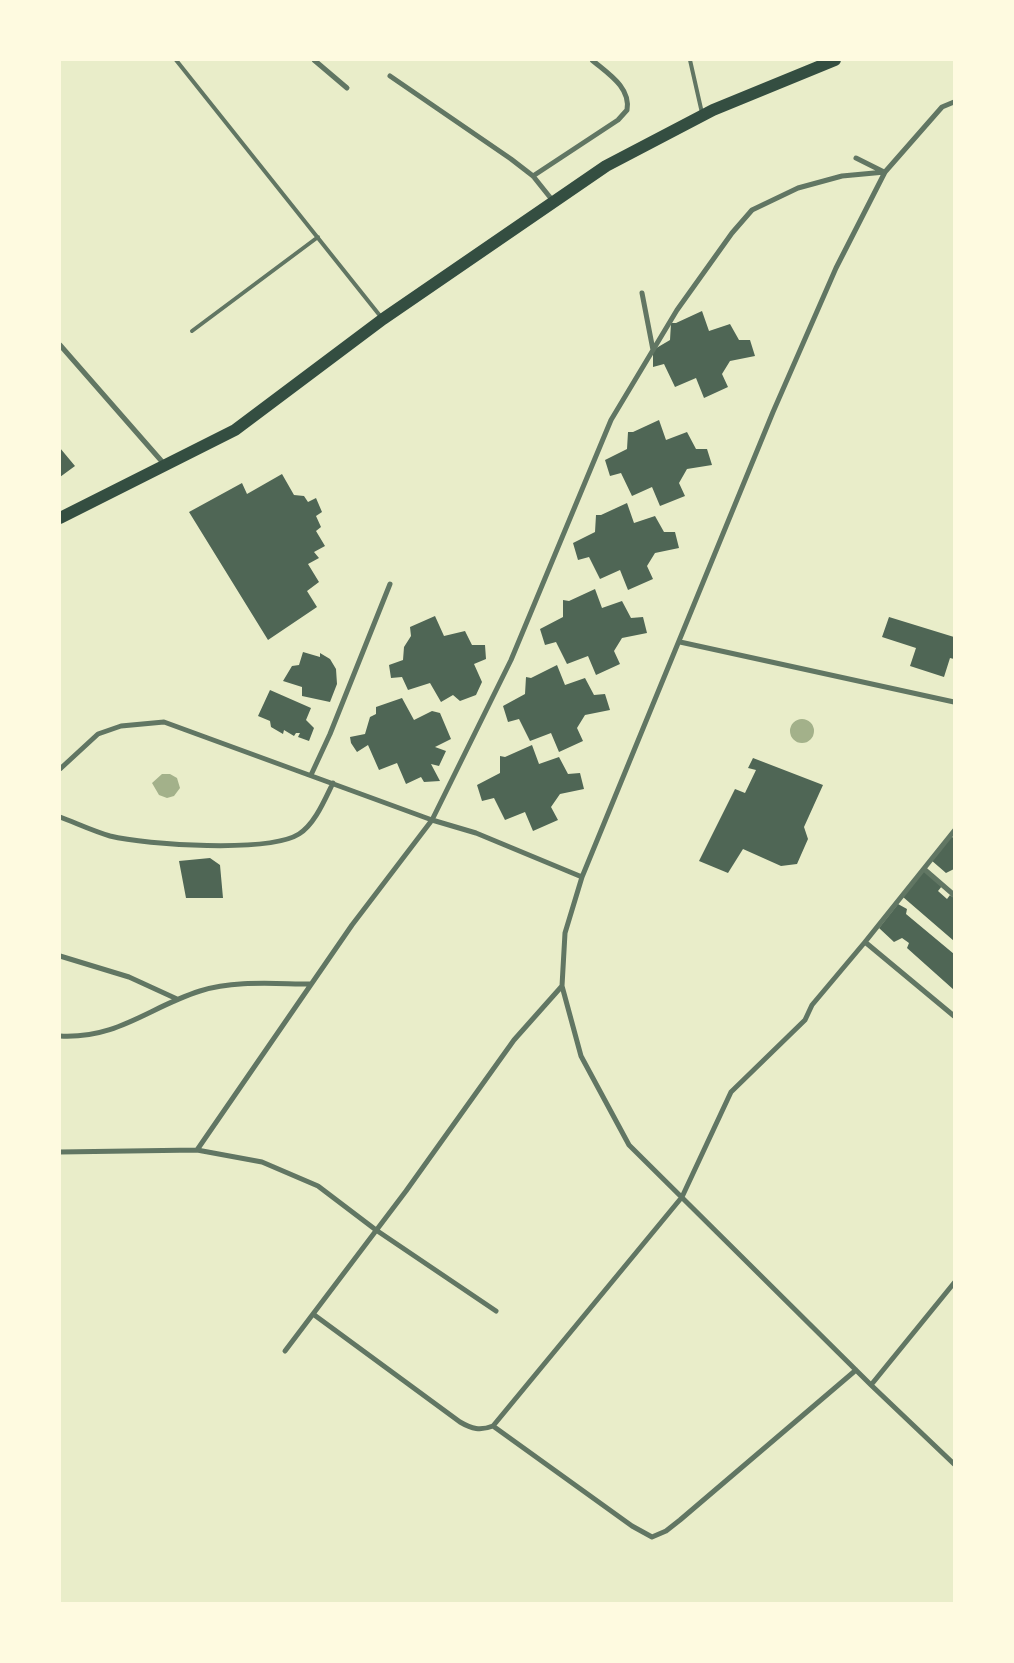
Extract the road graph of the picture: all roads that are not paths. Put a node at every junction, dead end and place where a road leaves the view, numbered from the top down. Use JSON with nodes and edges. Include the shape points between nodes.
{"nodes":[{"id":1,"x":176,"y":60,"type":"edge"},
{"id":2,"x":314,"y":60,"type":"edge"},
{"id":3,"x":592,"y":60,"type":"edge"},
{"id":4,"x":690,"y":60,"type":"edge"},
{"id":5,"x":835,"y":60,"type":"edge"},
{"id":6,"x":390,"y":76,"type":"dead end"},
{"id":7,"x":347,"y":88,"type":"dead end"},
{"id":8,"x":954,"y":102,"type":"edge"},
{"id":9,"x":703,"y":116,"type":"junction"},
{"id":10,"x":856,"y":158,"type":"dead end"},
{"id":11,"x":885,"y":172,"type":"junction"},
{"id":12,"x":533,"y":176,"type":"junction"},
{"id":13,"x":553,"y":202,"type":"junction"},
{"id":14,"x":318,"y":237,"type":"junction"},
{"id":15,"x":642,"y":293,"type":"dead end"},
{"id":16,"x":382,"y":319,"type":"junction"},
{"id":17,"x":192,"y":332,"type":"dead end"},
{"id":18,"x":60,"y":345,"type":"edge"},
{"id":19,"x":653,"y":350,"type":"junction"},
{"id":20,"x":166,"y":465,"type":"junction"},
{"id":21,"x":60,"y":518,"type":"edge"},
{"id":22,"x":390,"y":584,"type":"dead end"},
{"id":23,"x":680,"y":642,"type":"junction"},
{"id":24,"x":954,"y":702,"type":"edge"},
{"id":25,"x":60,"y":769,"type":"edge"},
{"id":26,"x":310,"y":775,"type":"junction"},
{"id":27,"x":333,"y":783,"type":"junction"},
{"id":28,"x":60,"y":817,"type":"edge"},
{"id":29,"x":432,"y":820,"type":"junction"},
{"id":30,"x":954,"y":831,"type":"edge"},
{"id":31,"x":924,"y":869,"type":"junction"},
{"id":32,"x":582,"y":877,"type":"junction"},
{"id":33,"x":954,"y":895,"type":"edge"},
{"id":34,"x":865,"y":942,"type":"junction"},
{"id":35,"x":60,"y":956,"type":"edge"},
{"id":36,"x":311,"y":984,"type":"junction"},
{"id":37,"x":562,"y":986,"type":"junction"},
{"id":38,"x":177,"y":999,"type":"junction"},
{"id":39,"x":954,"y":1016,"type":"edge"},
{"id":40,"x":60,"y":1036,"type":"edge"},
{"id":41,"x":197,"y":1150,"type":"junction"},
{"id":42,"x":60,"y":1152,"type":"edge"},
{"id":43,"x":682,"y":1197,"type":"junction"},
{"id":44,"x":376,"y":1230,"type":"junction"},
{"id":45,"x":954,"y":1284,"type":"edge"},
{"id":46,"x":496,"y":1311,"type":"dead end"},
{"id":47,"x":313,"y":1314,"type":"junction"},
{"id":48,"x":286,"y":1351,"type":"dead end"},
{"id":49,"x":856,"y":1370,"type":"junction"},
{"id":50,"x":871,"y":1385,"type":"junction"},
{"id":51,"x":493,"y":1426,"type":"junction"},
{"id":52,"x":954,"y":1464,"type":"edge"}],
"edges":[{"from":1,"to":14,"type":"lane"},
{"from":2,"to":7,"type":"street"},
{"from":3,"to":12,"type":"street","via":[[619,84],[626,95],[627,110],[618,120]]},
{"from":4,"to":9,"type":"lane"},
{"from":5,"to":9,"type":"main road"},
{"from":6,"to":12,"type":"street"},
{"from":8,"to":11,"type":"street","via":[[942,107]]},
{"from":9,"to":13,"type":"main road","via":[[606,166]]},
{"from":10,"to":11,"type":"street"},
{"from":11,"to":19,"type":"street","via":[[842,176],[798,188],[752,210],[677,310]]},
{"from":11,"to":23,"type":"street","via":[[836,268],[772,412]]},
{"from":12,"to":13,"type":"street"},
{"from":13,"to":16,"type":"main road"},
{"from":14,"to":16,"type":"lane"},
{"from":14,"to":17,"type":"lane"},
{"from":15,"to":19,"type":"street"},
{"from":16,"to":20,"type":"main road","via":[[235,430]]},
{"from":18,"to":20,"type":"street"},
{"from":19,"to":29,"type":"street","via":[[611,420],[511,660]]},
{"from":20,"to":21,"type":"main road"},
{"from":22,"to":26,"type":"street","via":[[330,734]]},
{"from":23,"to":24,"type":"street"},
{"from":23,"to":32,"type":"street"},
{"from":25,"to":26,"type":"street","via":[[98,734],[121,726],[164,722]]},
{"from":26,"to":27,"type":"street"},
{"from":27,"to":28,"type":"street","via":[[301,833],[280,842],[176,846],[110,836]]},
{"from":27,"to":29,"type":"street"},
{"from":29,"to":32,"type":"street","via":[[476,833]]},
{"from":29,"to":36,"type":"street"},
{"from":30,"to":31,"type":"street"},
{"from":31,"to":33,"type":"street"},
{"from":31,"to":34,"type":"street"},
{"from":32,"to":37,"type":"street","via":[[565,933]]},
{"from":34,"to":39,"type":"street"},
{"from":34,"to":43,"type":"street","via":[[812,1005],[805,1020],[731,1092]]},
{"from":35,"to":38,"type":"street","via":[[129,977]]},
{"from":36,"to":38,"type":"street","via":[[236,985],[202,990]]},
{"from":36,"to":41,"type":"street"},
{"from":37,"to":43,"type":"street","via":[[581,1056],[629,1145]]},
{"from":37,"to":44,"type":"street","via":[[514,1040]]},
{"from":38,"to":40,"type":"street","via":[[116,1029],[91,1035]]},
{"from":41,"to":42,"type":"street"},
{"from":41,"to":44,"type":"street","via":[[262,1162],[318,1186]]},
{"from":43,"to":49,"type":"street"},
{"from":43,"to":51,"type":"street"},
{"from":44,"to":46,"type":"street"},
{"from":44,"to":47,"type":"street"},
{"from":45,"to":50,"type":"street"},
{"from":47,"to":48,"type":"street"},
{"from":47,"to":51,"type":"street","via":[[460,1422],[483,1430]]},
{"from":49,"to":50,"type":"street"},
{"from":49,"to":51,"type":"street","via":[[680,1520],[652,1537]]},
{"from":50,"to":52,"type":"street"}]}
